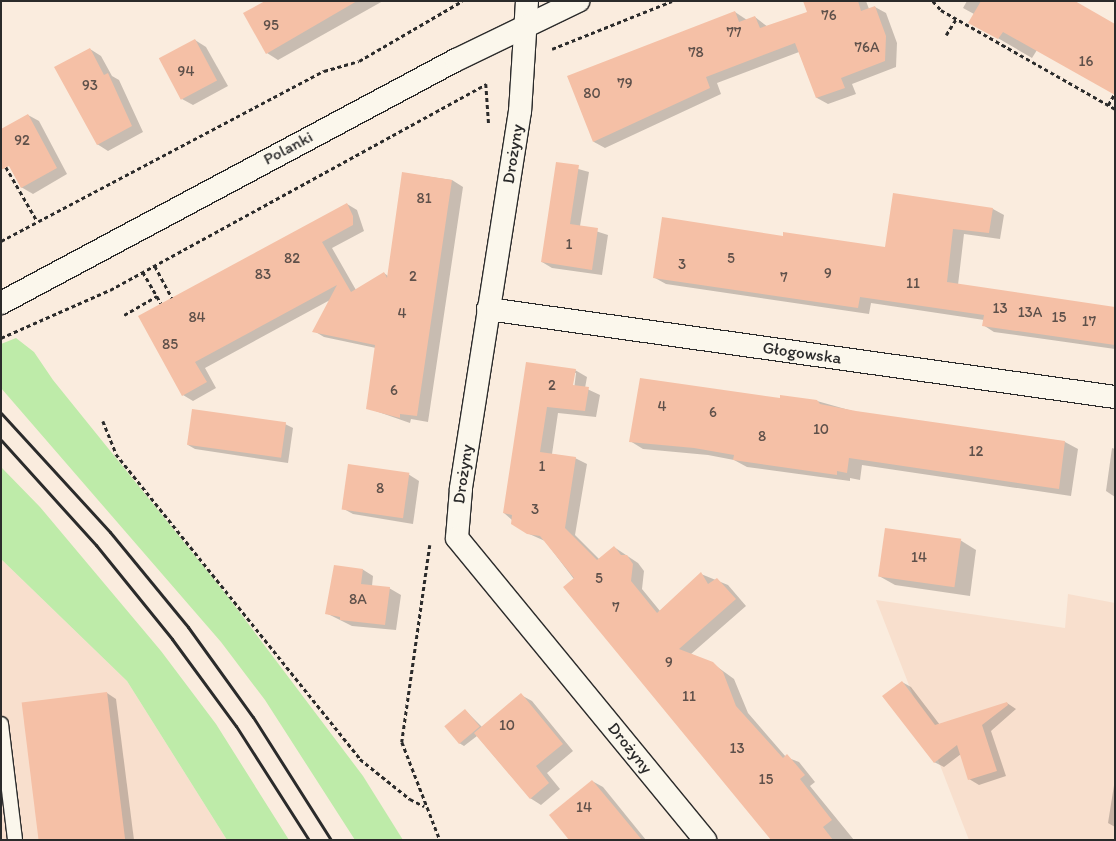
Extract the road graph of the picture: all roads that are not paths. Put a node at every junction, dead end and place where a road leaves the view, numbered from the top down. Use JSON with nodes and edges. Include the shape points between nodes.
{"nodes":[{"id":1,"x":526,"y":1,"type":"edge"},
{"id":2,"x":578,"y":1,"type":"edge"},
{"id":3,"x":528,"y":25,"type":"junction"},
{"id":4,"x":4,"y":298,"type":"edge"},
{"id":5,"x":488,"y":309,"type":"junction"},
{"id":6,"x":1115,"y":397,"type":"edge"},
{"id":7,"x":1,"y":724,"type":"edge"},
{"id":8,"x":15,"y":840,"type":"edge"},
{"id":9,"x":705,"y":840,"type":"edge"}],
"edges":[{"from":1,"to":3,"type":"street","name":"Drożyny"},
{"from":2,"to":3,"type":"street","name":"Polanki"},
{"from":3,"to":4,"type":"street","name":"Polanki","via":[[279,152]]},
{"from":3,"to":5,"type":"street","name":"Drożyny","via":[[520,111]]},
{"from":5,"to":6,"type":"street","name":"Głogowska"},
{"from":5,"to":9,"type":"street","name":"Drożyny","via":[[460,489],[457,538]]},
{"from":7,"to":8,"type":"lane"}]}
